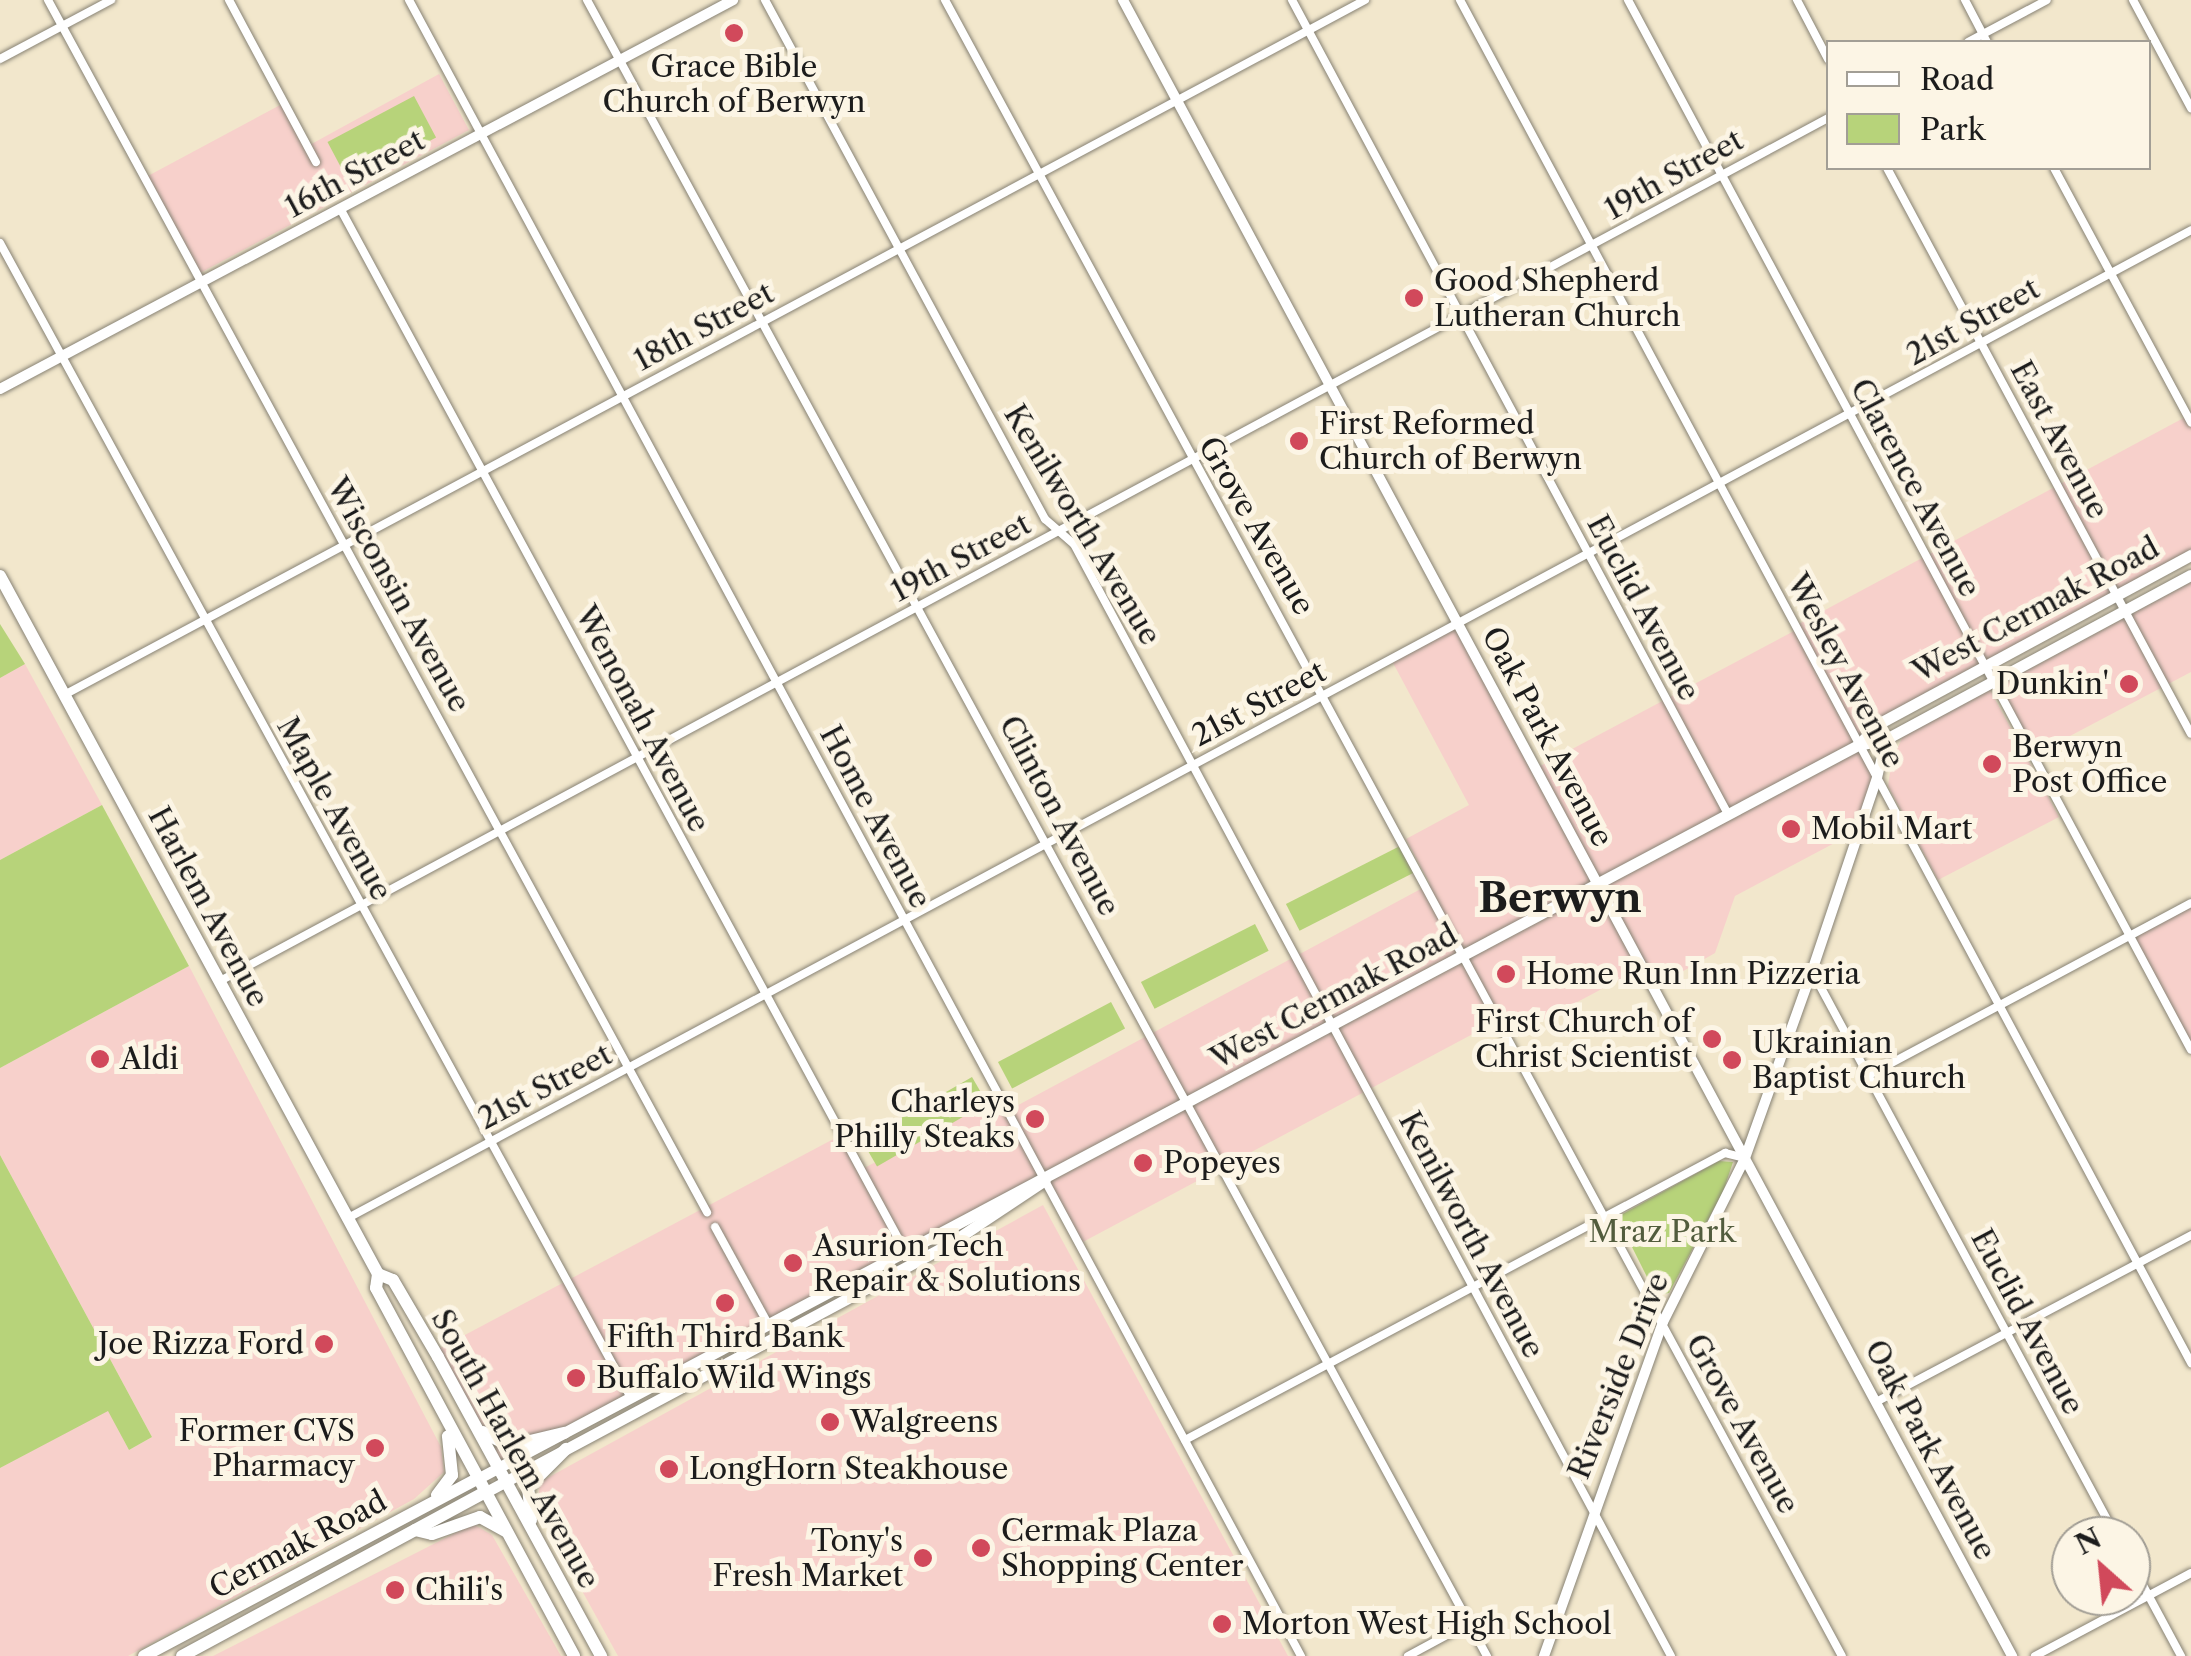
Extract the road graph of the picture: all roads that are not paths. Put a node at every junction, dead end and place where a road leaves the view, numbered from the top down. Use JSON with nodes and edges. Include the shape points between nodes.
{"nodes":[{"id":1,"x":48,"y":0,"type":"edge"},
{"id":2,"x":111,"y":0,"type":"edge"},
{"id":3,"x":229,"y":0,"type":"edge"},
{"id":4,"x":409,"y":0,"type":"edge"},
{"id":5,"x":587,"y":0,"type":"edge"},
{"id":6,"x":733,"y":0,"type":"edge"},
{"id":7,"x":766,"y":0,"type":"edge"},
{"id":8,"x":946,"y":0,"type":"edge"},
{"id":9,"x":1122,"y":0,"type":"edge"},
{"id":10,"x":1292,"y":0,"type":"edge"},
{"id":11,"x":1365,"y":0,"type":"edge"},
{"id":12,"x":1460,"y":0,"type":"edge"},
{"id":13,"x":1628,"y":0,"type":"edge"},
{"id":14,"x":1796,"y":0,"type":"edge"},
{"id":15,"x":1964,"y":0,"type":"edge"},
{"id":16,"x":2047,"y":0,"type":"edge"},
{"id":17,"x":2132,"y":0,"type":"edge"},
{"id":18,"x":62,"y":26,"type":"junction"},
{"id":19,"x":1308,"y":30,"type":"junction"},
{"id":20,"x":1985,"y":38,"type":"edge"},
{"id":21,"x":1826,"y":56,"type":"edge"},
{"id":22,"x":0,"y":59,"type":"edge"},
{"id":23,"x":620,"y":61,"type":"junction"},
{"id":24,"x":1176,"y":101,"type":"junction"},
{"id":25,"x":2191,"y":108,"type":"edge"},
{"id":26,"x":1826,"y":119,"type":"edge"},
{"id":27,"x":481,"y":134,"type":"junction"},
{"id":28,"x":316,"y":162,"type":"dead end"},
{"id":29,"x":1887,"y":170,"type":"edge"},
{"id":30,"x":2055,"y":170,"type":"edge"},
{"id":31,"x":1038,"y":175,"type":"junction"},
{"id":32,"x":1722,"y":175,"type":"junction"},
{"id":33,"x":341,"y":210,"type":"junction"},
{"id":34,"x":2191,"y":230,"type":"edge"},
{"id":35,"x":0,"y":243,"type":"edge"},
{"id":36,"x":1592,"y":246,"type":"junction"},
{"id":37,"x":900,"y":248,"type":"junction"},
{"id":38,"x":2111,"y":273,"type":"junction"},
{"id":39,"x":202,"y":284,"type":"junction"},
{"id":40,"x":1461,"y":316,"type":"junction"},
{"id":41,"x":761,"y":323,"type":"junction"},
{"id":42,"x":1980,"y":342,"type":"junction"},
{"id":43,"x":62,"y":357,"type":"junction"},
{"id":44,"x":1330,"y":386,"type":"junction"},
{"id":45,"x":0,"y":389,"type":"edge"},
{"id":46,"x":622,"y":396,"type":"junction"},
{"id":47,"x":1850,"y":414,"type":"junction"},
{"id":48,"x":2191,"y":422,"type":"edge"},
{"id":49,"x":1194,"y":459,"type":"junction"},
{"id":50,"x":483,"y":471,"type":"junction"},
{"id":51,"x":1720,"y":484,"type":"junction"},
{"id":52,"x":1059,"y":531,"type":"junction"},
{"id":53,"x":344,"y":545,"type":"junction"},
{"id":54,"x":1588,"y":554,"type":"junction"},
{"id":55,"x":2191,"y":555,"type":"edge"},
{"id":56,"x":2191,"y":575,"type":"edge"},
{"id":57,"x":0,"y":576,"type":"edge"},
{"id":58,"x":2116,"y":595,"type":"junction"},
{"id":59,"x":918,"y":607,"type":"junction"},
{"id":60,"x":2125,"y":611,"type":"junction"},
{"id":61,"x":205,"y":619,"type":"junction"},
{"id":62,"x":1458,"y":624,"type":"junction"},
{"id":63,"x":1985,"y":666,"type":"junction"},
{"id":64,"x":777,"y":682,"type":"junction"},
{"id":65,"x":1993,"y":682,"type":"junction"},
{"id":66,"x":64,"y":694,"type":"junction"},
{"id":67,"x":1326,"y":694,"type":"junction"},
{"id":68,"x":1878,"y":724,"type":"junction"},
{"id":69,"x":2191,"y":734,"type":"edge"},
{"id":70,"x":1886,"y":738,"type":"junction"},
{"id":71,"x":1858,"y":745,"type":"junction"},
{"id":72,"x":638,"y":757,"type":"junction"},
{"id":73,"x":1194,"y":765,"type":"junction"},
{"id":74,"x":1877,"y":778,"type":"junction"},
{"id":75,"x":1728,"y":814,"type":"junction"},
{"id":76,"x":500,"y":831,"type":"junction"},
{"id":77,"x":1048,"y":843,"type":"junction"},
{"id":78,"x":1597,"y":883,"type":"junction"},
{"id":79,"x":2191,"y":903,"type":"edge"},
{"id":80,"x":361,"y":905,"type":"junction"},
{"id":81,"x":905,"y":920,"type":"junction"},
{"id":82,"x":2130,"y":936,"type":"junction"},
{"id":83,"x":1466,"y":954,"type":"junction"},
{"id":84,"x":1812,"y":971,"type":"junction"},
{"id":85,"x":220,"y":981,"type":"junction"},
{"id":86,"x":766,"y":994,"type":"junction"},
{"id":87,"x":1999,"y":1006,"type":"junction"},
{"id":88,"x":1334,"y":1025,"type":"junction"},
{"id":89,"x":2191,"y":1050,"type":"edge"},
{"id":90,"x":628,"y":1068,"type":"junction"},
{"id":91,"x":1869,"y":1075,"type":"junction"},
{"id":92,"x":1188,"y":1103,"type":"junction"},
{"id":93,"x":490,"y":1142,"type":"junction"},
{"id":94,"x":1745,"y":1158,"type":"junction"},
{"id":95,"x":1045,"y":1180,"type":"junction"},
{"id":96,"x":708,"y":1212,"type":"dead end"},
{"id":97,"x":1605,"y":1214,"type":"junction"},
{"id":98,"x":348,"y":1218,"type":"junction"},
{"id":99,"x":715,"y":1227,"type":"dead end"},
{"id":100,"x":2191,"y":1235,"type":"edge"},
{"id":101,"x":904,"y":1249,"type":"junction"},
{"id":102,"x":2138,"y":1263,"type":"junction"},
{"id":103,"x":378,"y":1274,"type":"junction"},
{"id":104,"x":1473,"y":1286,"type":"junction"},
{"id":105,"x":767,"y":1322,"type":"junction"},
{"id":106,"x":1663,"y":1322,"type":"junction"},
{"id":107,"x":2007,"y":1332,"type":"junction"},
{"id":108,"x":2191,"y":1362,"type":"edge"},
{"id":109,"x":1328,"y":1363,"type":"junction"},
{"id":110,"x":630,"y":1396,"type":"junction"},
{"id":111,"x":1876,"y":1402,"type":"junction"},
{"id":112,"x":442,"y":1414,"type":"junction"},
{"id":113,"x":478,"y":1428,"type":"junction"},
{"id":114,"x":564,"y":1432,"type":"junction"},
{"id":115,"x":1185,"y":1440,"type":"junction"},
{"id":116,"x":566,"y":1449,"type":"junction"},
{"id":117,"x":499,"y":1468,"type":"junction"},
{"id":118,"x":477,"y":1479,"type":"junction"},
{"id":119,"x":507,"y":1482,"type":"junction"},
{"id":120,"x":484,"y":1493,"type":"junction"},
{"id":121,"x":422,"y":1508,"type":"junction"},
{"id":122,"x":1593,"y":1510,"type":"junction"},
{"id":123,"x":2105,"y":1516,"type":"edge"},
{"id":124,"x":532,"y":1527,"type":"junction"},
{"id":125,"x":416,"y":1530,"type":"junction"},
{"id":126,"x":506,"y":1532,"type":"junction"},
{"id":127,"x":2191,"y":1573,"type":"edge"},
{"id":128,"x":2151,"y":1594,"type":"edge"},
{"id":129,"x":2151,"y":1601,"type":"edge"},
{"id":130,"x":2110,"y":1616,"type":"edge"},
{"id":131,"x":1468,"y":1623,"type":"junction"},
{"id":132,"x":162,"y":1652,"type":"edge"},
{"id":133,"x":144,"y":1656,"type":"edge"},
{"id":134,"x":182,"y":1656,"type":"edge"},
{"id":135,"x":574,"y":1656,"type":"edge"},
{"id":136,"x":601,"y":1656,"type":"edge"},
{"id":137,"x":1302,"y":1656,"type":"edge"},
{"id":138,"x":1408,"y":1656,"type":"edge"},
{"id":139,"x":1486,"y":1656,"type":"edge"},
{"id":140,"x":1544,"y":1656,"type":"edge"},
{"id":141,"x":1671,"y":1656,"type":"edge"},
{"id":142,"x":1842,"y":1656,"type":"edge"},
{"id":143,"x":2012,"y":1656,"type":"edge"},
{"id":144,"x":2035,"y":1656,"type":"edge"},
{"id":145,"x":2181,"y":1656,"type":"edge"}],
"edges":[{"from":1,"to":18,"type":"street","name":"Wisconsin Avenue"},
{"from":2,"to":18,"type":"street"},
{"from":3,"to":28,"type":"street"},
{"from":4,"to":27,"type":"street","name":"Home Avenue"},
{"from":5,"to":23,"type":"street","name":"Clinton Avenue"},
{"from":6,"to":23,"type":"street","name":"16th Street"},
{"from":7,"to":37,"type":"street","name":"Kenilworth Avenue"},
{"from":8,"to":31,"type":"street","name":"Grove Avenue"},
{"from":9,"to":24,"type":"street","name":"Oak Park Avenue"},
{"from":10,"to":19,"type":"street","name":"Euclid Avenue"},
{"from":11,"to":19,"type":"street","name":"18th Street"},
{"from":12,"to":36,"type":"street","name":"Wesley Avenue"},
{"from":13,"to":32,"type":"street","name":"Clarence Avenue"},
{"from":14,"to":21,"type":"street"},
{"from":15,"to":20,"type":"street"},
{"from":16,"to":20,"type":"street"},
{"from":17,"to":25,"type":"street"},
{"from":18,"to":22,"type":"street"},
{"from":18,"to":39,"type":"street","name":"Wisconsin Avenue"},
{"from":19,"to":24,"type":"street","name":"18th Street"},
{"from":19,"to":40,"type":"street","name":"Euclid Avenue"},
{"from":23,"to":27,"type":"street","name":"16th Street"},
{"from":23,"to":41,"type":"street","name":"Clinton Avenue"},
{"from":24,"to":31,"type":"street","name":"18th Street"},
{"from":24,"to":44,"type":"street","name":"Oak Park Avenue"},
{"from":26,"to":32,"type":"street","name":"19th Street"},
{"from":27,"to":33,"type":"street","name":"16th Street"},
{"from":27,"to":46,"type":"street","name":"Home Avenue"},
{"from":29,"to":42,"type":"street","name":"East Avenue"},
{"from":30,"to":38,"type":"street"},
{"from":31,"to":37,"type":"street","name":"18th Street"},
{"from":31,"to":49,"type":"street","name":"Grove Avenue"},
{"from":32,"to":36,"type":"street","name":"19th Street"},
{"from":32,"to":47,"type":"street","name":"Clarence Avenue"},
{"from":33,"to":39,"type":"street","name":"16th Street"},
{"from":33,"to":50,"type":"street","name":"Wenonah Avenue"},
{"from":34,"to":38,"type":"street","name":"21st Street"},
{"from":35,"to":43,"type":"street","name":"Maple Avenue"},
{"from":36,"to":40,"type":"street","name":"19th Street"},
{"from":36,"to":51,"type":"street","name":"Wesley Avenue"},
{"from":37,"to":41,"type":"street","name":"18th Street"},
{"from":37,"to":52,"type":"street","name":"Kenilworth Avenue","via":[[1045,519]]},
{"from":38,"to":42,"type":"street","name":"21st Street"},
{"from":38,"to":48,"type":"street"},
{"from":39,"to":43,"type":"street","name":"16th Street"},
{"from":39,"to":53,"type":"street","name":"Wisconsin Avenue"},
{"from":40,"to":44,"type":"street","name":"19th Street"},
{"from":40,"to":54,"type":"street","name":"Euclid Avenue"},
{"from":41,"to":46,"type":"street","name":"18th Street"},
{"from":41,"to":59,"type":"street","name":"Clinton Avenue"},
{"from":42,"to":47,"type":"street","name":"21st Street"},
{"from":42,"to":58,"type":"street","name":"East Avenue"},
{"from":43,"to":45,"type":"street","name":"16th Street"},
{"from":43,"to":61,"type":"street","name":"Maple Avenue"},
{"from":44,"to":49,"type":"street","name":"19th Street"},
{"from":44,"to":62,"type":"street","name":"Oak Park Avenue"},
{"from":46,"to":50,"type":"street","name":"18th Street"},
{"from":46,"to":64,"type":"street","name":"Home Avenue"},
{"from":47,"to":51,"type":"street","name":"21st Street"},
{"from":47,"to":63,"type":"street","name":"Clarence Avenue"},
{"from":49,"to":52,"type":"street","name":"19th Street"},
{"from":49,"to":67,"type":"street","name":"Grove Avenue"},
{"from":50,"to":53,"type":"street","name":"18th Street"},
{"from":50,"to":72,"type":"street","name":"Wenonah Avenue"},
{"from":51,"to":54,"type":"street","name":"21st Street"},
{"from":51,"to":71,"type":"street","name":"Wesley Avenue"},
{"from":52,"to":59,"type":"street","name":"19th Street"},
{"from":52,"to":73,"type":"street","name":"Kenilworth Avenue","via":[[1074,544]]},
{"from":53,"to":61,"type":"street","name":"18th Street"},
{"from":53,"to":76,"type":"street","name":"Wisconsin Avenue"},
{"from":54,"to":62,"type":"street","name":"21st Street"},
{"from":54,"to":75,"type":"street","name":"Euclid Avenue"},
{"from":55,"to":58,"type":"main road","name":"West Cermak Road"},
{"from":56,"to":60,"type":"main road","name":"West Cermak Road"},
{"from":57,"to":66,"type":"main road","name":"Harlem Avenue"},
{"from":58,"to":60,"type":"street","name":"East Avenue"},
{"from":58,"to":63,"type":"main road","name":"West Cermak Road"},
{"from":59,"to":64,"type":"street","name":"19th Street"},
{"from":59,"to":77,"type":"street","name":"Clinton Avenue"},
{"from":60,"to":65,"type":"main road","name":"West Cermak Road"},
{"from":60,"to":69,"type":"street","name":"East Avenue"},
{"from":61,"to":66,"type":"street","name":"18th Street"},
{"from":61,"to":80,"type":"street","name":"Maple Avenue"},
{"from":62,"to":67,"type":"street","name":"21st Street"},
{"from":62,"to":78,"type":"street","name":"Oak Park Avenue"},
{"from":63,"to":65,"type":"street","name":"Clarence Avenue"},
{"from":63,"to":68,"type":"main road","name":"West Cermak Road"},
{"from":64,"to":72,"type":"street","name":"19th Street"},
{"from":64,"to":81,"type":"street","name":"Home Avenue"},
{"from":65,"to":70,"type":"main road","name":"West Cermak Road"},
{"from":65,"to":82,"type":"street","name":"Clarence Avenue"},
{"from":66,"to":85,"type":"main road","name":"Harlem Avenue"},
{"from":67,"to":73,"type":"street","name":"21st Street"},
{"from":67,"to":83,"type":"street","name":"Grove Avenue"},
{"from":68,"to":70,"type":"street"},
{"from":68,"to":71,"type":"main road","name":"West Cermak Road"},
{"from":70,"to":71,"type":"main road","name":"West Cermak Road"},
{"from":70,"to":74,"type":"street","name":"Riverside Drive"},
{"from":71,"to":74,"type":"street","name":"Wesley Avenue"},
{"from":71,"to":75,"type":"main road","name":"West Cermak Road"},
{"from":72,"to":76,"type":"street","name":"19th Street"},
{"from":72,"to":86,"type":"street","name":"Wenonah Avenue"},
{"from":73,"to":77,"type":"street","name":"21st Street"},
{"from":73,"to":88,"type":"street","name":"Kenilworth Avenue"},
{"from":74,"to":84,"type":"street","name":"Riverside Drive"},
{"from":74,"to":87,"type":"street","name":"Wesley Avenue"},
{"from":75,"to":78,"type":"main road","name":"West Cermak Road"},
{"from":76,"to":80,"type":"street","name":"19th Street"},
{"from":76,"to":90,"type":"street","name":"Wisconsin Avenue"},
{"from":77,"to":81,"type":"street","name":"21st Street"},
{"from":77,"to":92,"type":"street","name":"Clinton Avenue"},
{"from":78,"to":83,"type":"main road","name":"West Cermak Road"},
{"from":78,"to":94,"type":"street","name":"Oak Park Avenue"},
{"from":79,"to":82,"type":"street"},
{"from":80,"to":85,"type":"street","name":"19th Street"},
{"from":80,"to":93,"type":"street","name":"Maple Avenue"},
{"from":81,"to":86,"type":"street","name":"21st Street"},
{"from":81,"to":95,"type":"street","name":"Home Avenue"},
{"from":82,"to":87,"type":"street"},
{"from":82,"to":89,"type":"street","name":"Clarence Avenue"},
{"from":83,"to":88,"type":"main road","name":"West Cermak Road"},
{"from":83,"to":97,"type":"street","name":"Grove Avenue"},
{"from":84,"to":91,"type":"street","name":"Euclid Avenue"},
{"from":84,"to":94,"type":"street","name":"Riverside Drive"},
{"from":85,"to":98,"type":"main road","name":"Harlem Avenue"},
{"from":86,"to":90,"type":"street","name":"21st Street"},
{"from":86,"to":101,"type":"street","name":"Wenonah Avenue"},
{"from":87,"to":91,"type":"street"},
{"from":87,"to":102,"type":"street","name":"Wesley Avenue"},
{"from":88,"to":92,"type":"main road","name":"West Cermak Road"},
{"from":88,"to":104,"type":"street","name":"Kenilworth Avenue"},
{"from":90,"to":93,"type":"street","name":"21st Street"},
{"from":90,"to":96,"type":"street","name":"Wisconsin Avenue"},
{"from":91,"to":107,"type":"street","name":"Euclid Avenue"},
{"from":92,"to":95,"type":"main road","name":"West Cermak Road"},
{"from":92,"to":109,"type":"street","name":"Clinton Avenue"},
{"from":93,"to":98,"type":"street","name":"21st Street"},
{"from":93,"to":110,"type":"street","name":"Maple Avenue"},
{"from":94,"to":97,"type":"street","via":[[1725,1153]]},
{"from":94,"to":106,"type":"street","name":"Riverside Drive"},
{"from":94,"to":111,"type":"street","name":"Oak Park Avenue"},
{"from":95,"to":101,"type":"main road","name":"West Cermak Road"},
{"from":95,"to":115,"type":"street","name":"Home Avenue"},
{"from":95,"to":116,"type":"main road","name":"West Cermak Road","via":[[950,1244]]},
{"from":97,"to":104,"type":"street"},
{"from":97,"to":106,"type":"street","name":"Grove Avenue"},
{"from":98,"to":103,"type":"main road","name":"South Harlem Avenue"},
{"from":99,"to":105,"type":"street"},
{"from":100,"to":102,"type":"street"},
{"from":101,"to":105,"type":"main road","name":"West Cermak Road"},
{"from":102,"to":107,"type":"street"},
{"from":102,"to":108,"type":"street","name":"Wesley Avenue"},
{"from":103,"to":112,"type":"main road","name":"South Harlem Avenue","via":[[376,1288]]},
{"from":103,"to":113,"type":"main road","name":"South Harlem Avenue","via":[[392,1280]]},
{"from":104,"to":109,"type":"street"},
{"from":104,"to":122,"type":"street","name":"Kenilworth Avenue"},
{"from":105,"to":110,"type":"main road","name":"West Cermak Road"},
{"from":106,"to":122,"type":"street","name":"Riverside Drive"},
{"from":106,"to":142,"type":"street","name":"Grove Avenue"},
{"from":107,"to":111,"type":"street"},
{"from":107,"to":123,"type":"street","name":"Euclid Avenue"},
{"from":109,"to":115,"type":"street"},
{"from":109,"to":131,"type":"street","name":"Clinton Avenue"},
{"from":110,"to":114,"type":"main road","name":"West Cermak Road"},
{"from":111,"to":143,"type":"street","name":"Oak Park Avenue"},
{"from":112,"to":118,"type":"main road","name":"South Harlem Avenue"},
{"from":112,"to":121,"type":"main road","via":[[452,1475]]},
{"from":113,"to":114,"type":"main road","via":[[509,1446]]},
{"from":113,"to":117,"type":"main road","name":"South Harlem Avenue"},
{"from":114,"to":117,"type":"main road","name":"West Cermak Road"},
{"from":115,"to":137,"type":"street","name":"Home Avenue"},
{"from":116,"to":119,"type":"main road","name":"West Cermak Road"},
{"from":116,"to":124,"type":"main road","via":[[528,1487]]},
{"from":117,"to":118,"type":"main road","name":"West Cermak Road"},
{"from":117,"to":119,"type":"main road","name":"South Harlem Avenue"},
{"from":118,"to":120,"type":"main road","name":"South Harlem Avenue"},
{"from":118,"to":121,"type":"main road","name":"Cermak Road"},
{"from":119,"to":120,"type":"main road","name":"West Cermak Road"},
{"from":119,"to":124,"type":"main road","name":"South Harlem Avenue"},
{"from":120,"to":125,"type":"main road","name":"Cermak Road"},
{"from":120,"to":126,"type":"main road","name":"South Harlem Avenue"},
{"from":121,"to":132,"type":"main road","name":"Cermak Road"},
{"from":122,"to":140,"type":"street","name":"Riverside Drive"},
{"from":122,"to":141,"type":"street","name":"Kenilworth Avenue"},
{"from":124,"to":136,"type":"main road","name":"South Harlem Avenue"},
{"from":125,"to":126,"type":"main road","via":[[432,1534],[480,1517]]},
{"from":125,"to":134,"type":"main road","name":"Cermak Road"},
{"from":126,"to":135,"type":"main road","name":"South Harlem Avenue"},
{"from":127,"to":128,"type":"street"},
{"from":129,"to":145,"type":"street"},
{"from":130,"to":144,"type":"street"},
{"from":131,"to":138,"type":"street"},
{"from":131,"to":139,"type":"street","name":"Clinton Avenue"},
{"from":132,"to":133,"type":"main road","name":"Cermak Road"}]}
